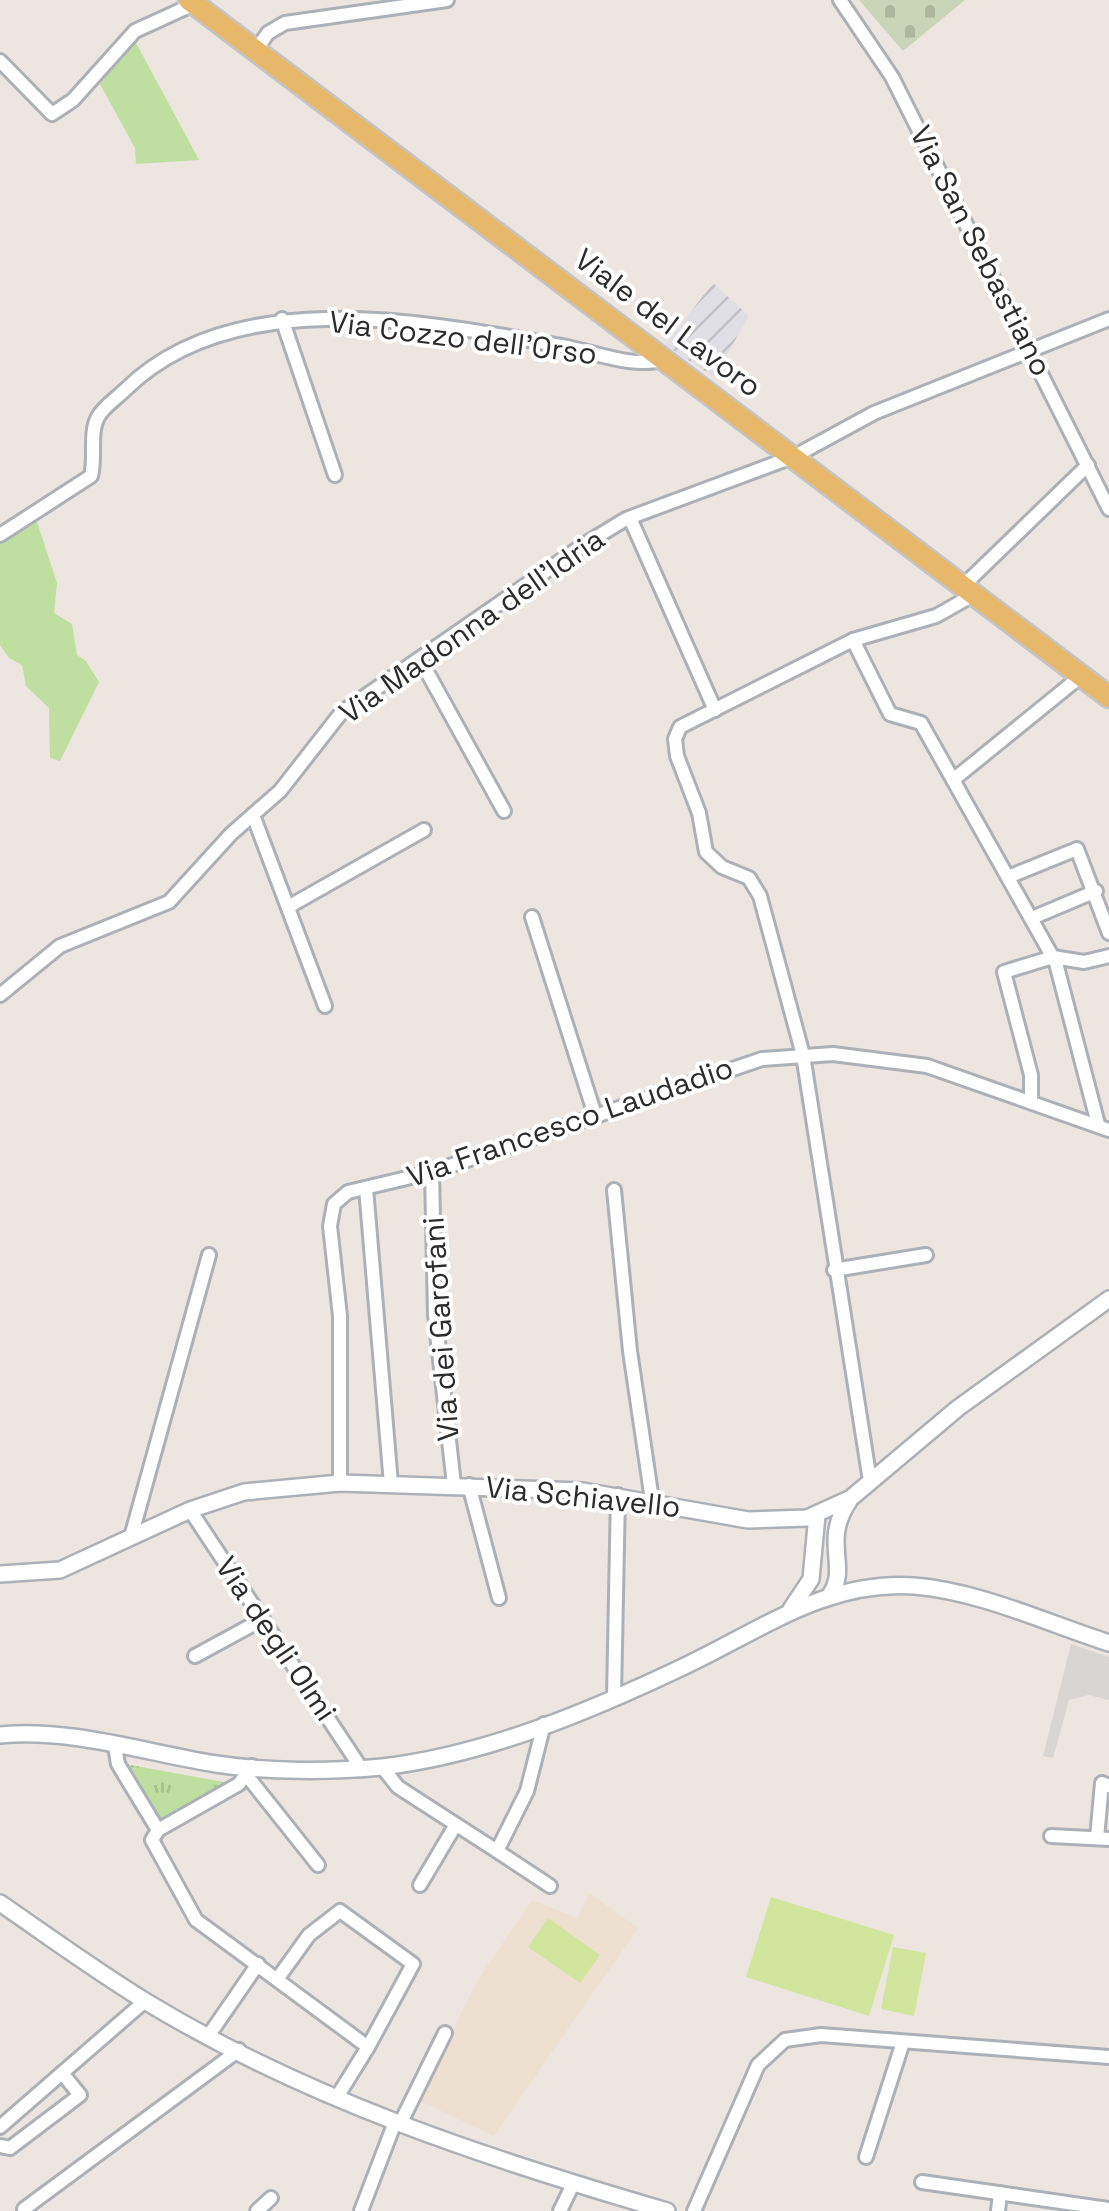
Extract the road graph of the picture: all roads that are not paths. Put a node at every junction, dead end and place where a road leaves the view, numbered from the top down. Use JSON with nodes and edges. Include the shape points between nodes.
{"nodes":[{"id":1,"x":447,"y":0,"type":"edge"},
{"id":2,"x":840,"y":0,"type":"edge"},
{"id":3,"x":192,"y":2,"type":"edge"},
{"id":4,"x":352,"y":6,"type":"edge"},
{"id":5,"x":256,"y":50,"type":"junction"},
{"id":6,"x":2,"y":62,"type":"edge"},
{"id":7,"x":282,"y":319,"type":"junction"},
{"id":8,"x":1109,"y":319,"type":"edge"},
{"id":9,"x":1031,"y":352,"type":"junction"},
{"id":10,"x":666,"y":360,"type":"junction"},
{"id":11,"x":796,"y":456,"type":"junction"},
{"id":12,"x":1088,"y":465,"type":"junction"},
{"id":13,"x":335,"y":475,"type":"dead end"},
{"id":14,"x":1109,"y":508,"type":"edge"},
{"id":15,"x":630,"y":518,"type":"junction"},
{"id":16,"x":0,"y":535,"type":"edge"},
{"id":17,"x":969,"y":590,"type":"junction"},
{"id":18,"x":853,"y":640,"type":"junction"},
{"id":19,"x":421,"y":661,"type":"junction"},
{"id":20,"x":1081,"y":676,"type":"junction"},
{"id":21,"x":1109,"y":697,"type":"edge"},
{"id":22,"x":714,"y":710,"type":"junction"},
{"id":23,"x":954,"y":780,"type":"junction"},
{"id":24,"x":504,"y":811,"type":"dead end"},
{"id":25,"x":253,"y":815,"type":"junction"},
{"id":26,"x":424,"y":830,"type":"dead end"},
{"id":27,"x":1008,"y":877,"type":"junction"},
{"id":28,"x":1096,"y":891,"type":"junction"},
{"id":29,"x":288,"y":907,"type":"junction"},
{"id":30,"x":532,"y":917,"type":"dead end"},
{"id":31,"x":1032,"y":918,"type":"junction"},
{"id":32,"x":1109,"y":934,"type":"edge"},
{"id":33,"x":1052,"y":956,"type":"junction"},
{"id":34,"x":1109,"y":956,"type":"edge"},
{"id":35,"x":0,"y":996,"type":"edge"},
{"id":36,"x":326,"y":1006,"type":"dead end"},
{"id":37,"x":803,"y":1055,"type":"junction"},
{"id":38,"x":1032,"y":1100,"type":"junction"},
{"id":39,"x":595,"y":1115,"type":"junction"},
{"id":40,"x":1104,"y":1127,"type":"edge"},
{"id":41,"x":432,"y":1172,"type":"junction"},
{"id":42,"x":366,"y":1188,"type":"junction"},
{"id":43,"x":614,"y":1190,"type":"dead end"},
{"id":44,"x":926,"y":1254,"type":"dead end"},
{"id":45,"x":209,"y":1255,"type":"dead end"},
{"id":46,"x":834,"y":1270,"type":"junction"},
{"id":47,"x":1109,"y":1299,"type":"edge"},
{"id":48,"x":870,"y":1482,"type":"junction"},
{"id":49,"x":340,"y":1483,"type":"junction"},
{"id":50,"x":391,"y":1484,"type":"junction"},
{"id":51,"x":462,"y":1485,"type":"junction"},
{"id":52,"x":618,"y":1495,"type":"junction"},
{"id":53,"x":652,"y":1500,"type":"junction"},
{"id":54,"x":190,"y":1510,"type":"junction"},
{"id":55,"x":826,"y":1518,"type":"junction"},
{"id":56,"x":784,"y":1520,"type":"junction"},
{"id":57,"x":813,"y":1536,"type":"junction"},
{"id":58,"x":130,"y":1538,"type":"junction"},
{"id":59,"x":837,"y":1563,"type":"junction"},
{"id":60,"x":0,"y":1574,"type":"edge"},
{"id":61,"x":810,"y":1578,"type":"junction"},
{"id":62,"x":871,"y":1587,"type":"junction"},
{"id":63,"x":826,"y":1597,"type":"junction"},
{"id":64,"x":499,"y":1598,"type":"dead end"},
{"id":65,"x":791,"y":1609,"type":"junction"},
{"id":66,"x":263,"y":1620,"type":"junction"},
{"id":67,"x":1109,"y":1643,"type":"edge"},
{"id":68,"x":195,"y":1656,"type":"dead end"},
{"id":69,"x":614,"y":1697,"type":"junction"},
{"id":70,"x":544,"y":1724,"type":"junction"},
{"id":71,"x":0,"y":1735,"type":"edge"},
{"id":72,"x":115,"y":1746,"type":"junction"},
{"id":73,"x":382,"y":1767,"type":"junction"},
{"id":74,"x":361,"y":1768,"type":"junction"},
{"id":75,"x":250,"y":1772,"type":"junction"},
{"id":76,"x":1109,"y":1786,"type":"edge"},
{"id":77,"x":455,"y":1826,"type":"junction"},
{"id":78,"x":158,"y":1830,"type":"junction"},
{"id":79,"x":1051,"y":1836,"type":"dead end"},
{"id":80,"x":1103,"y":1839,"type":"edge"},
{"id":81,"x":497,"y":1851,"type":"junction"},
{"id":82,"x":318,"y":1865,"type":"dead end"},
{"id":83,"x":420,"y":1885,"type":"dead end"},
{"id":84,"x":550,"y":1886,"type":"dead end"},
{"id":85,"x":1,"y":1905,"type":"edge"},
{"id":86,"x":258,"y":1964,"type":"junction"},
{"id":87,"x":278,"y":1978,"type":"junction"},
{"id":88,"x":145,"y":2001,"type":"junction"},
{"id":89,"x":446,"y":2033,"type":"dead end"},
{"id":90,"x":209,"y":2036,"type":"junction"},
{"id":91,"x":903,"y":2042,"type":"junction"},
{"id":92,"x":368,"y":2047,"type":"junction"},
{"id":93,"x":239,"y":2050,"type":"junction"},
{"id":94,"x":1109,"y":2057,"type":"edge"},
{"id":95,"x":62,"y":2073,"type":"junction"},
{"id":96,"x":336,"y":2097,"type":"junction"},
{"id":97,"x":398,"y":2123,"type":"junction"},
{"id":98,"x":0,"y":2127,"type":"edge"},
{"id":99,"x":0,"y":2146,"type":"edge"},
{"id":100,"x":866,"y":2157,"type":"dead end"},
{"id":101,"x":922,"y":2182,"type":"dead end"},
{"id":102,"x":573,"y":2184,"type":"junction"},
{"id":103,"x":1000,"y":2193,"type":"junction"},
{"id":104,"x":271,"y":2198,"type":"dead end"},
{"id":105,"x":1109,"y":2208,"type":"edge"},
{"id":106,"x":24,"y":2209,"type":"edge"},
{"id":107,"x":258,"y":2211,"type":"edge"},
{"id":108,"x":360,"y":2211,"type":"edge"},
{"id":109,"x":560,"y":2211,"type":"edge"},
{"id":110,"x":668,"y":2211,"type":"edge"},
{"id":111,"x":694,"y":2211,"type":"edge"},
{"id":112,"x":998,"y":2211,"type":"edge"}],
"edges":[{"from":1,"to":4,"type":"street"},
{"from":2,"to":9,"type":"street","name":"Via San Sebastiano","via":[[892,76]]},
{"from":3,"to":5,"type":"main road","name":"Viale del Lavoro"},
{"from":3,"to":6,"type":"street","via":[[135,31],[52,114]]},
{"from":4,"to":5,"type":"street","via":[[285,23]]},
{"from":5,"to":10,"type":"main road","name":"Viale del Lavoro"},
{"from":7,"to":10,"type":"street","name":"Via Cozzo dell'Orso","via":[[349,318],[563,346],[634,363]]},
{"from":7,"to":13,"type":"street"},
{"from":7,"to":16,"type":"street","name":"Via Cozzo dell'Orso","via":[[210,339],[144,370],[97,417],[91,476]]},
{"from":8,"to":9,"type":"street","name":"Via Madonna dell'Idria"},
{"from":9,"to":11,"type":"street","name":"Via Madonna dell'Idria","via":[[874,412]]},
{"from":9,"to":12,"type":"street","name":"Via San Sebastiano"},
{"from":10,"to":11,"type":"main road","name":"Viale del Lavoro"},
{"from":11,"to":15,"type":"street","name":"Via Madonna dell'Idria"},
{"from":11,"to":17,"type":"main road","name":"Viale del Lavoro"},
{"from":12,"to":14,"type":"street","name":"Via San Sebastiano"},
{"from":12,"to":17,"type":"street"},
{"from":15,"to":19,"type":"street","name":"Via Madonna dell'Idria","via":[[513,590]]},
{"from":15,"to":22,"type":"street"},
{"from":17,"to":18,"type":"street","via":[[936,616]]},
{"from":17,"to":20,"type":"main road","name":"Viale del Lavoro"},
{"from":18,"to":22,"type":"street"},
{"from":18,"to":23,"type":"street","via":[[890,714],[921,724]]},
{"from":19,"to":24,"type":"street"},
{"from":19,"to":25,"type":"street","name":"Via Madonna dell'Idria","via":[[341,713],[303,765]]},
{"from":20,"to":21,"type":"main road","name":"Viale del Lavoro"},
{"from":20,"to":23,"type":"street"},
{"from":22,"to":37,"type":"street","via":[[680,726],[677,756],[706,852],[749,878],[760,896]]},
{"from":23,"to":27,"type":"street"},
{"from":25,"to":29,"type":"street"},
{"from":25,"to":35,"type":"street","name":"Via Madonna dell'Idria","via":[[169,902],[60,946]]},
{"from":26,"to":29,"type":"street"},
{"from":27,"to":28,"type":"street","via":[[1072,848]]},
{"from":27,"to":31,"type":"street"},
{"from":28,"to":31,"type":"street"},
{"from":28,"to":32,"type":"street"},
{"from":29,"to":36,"type":"street"},
{"from":30,"to":39,"type":"street"},
{"from":31,"to":33,"type":"street"},
{"from":33,"to":34,"type":"street","via":[[1084,962]]},
{"from":33,"to":38,"type":"street","via":[[1004,972]]},
{"from":33,"to":40,"type":"street"},
{"from":37,"to":38,"type":"street","name":"Via Francesco Laudadio","via":[[927,1066]]},
{"from":37,"to":39,"type":"street","name":"Via Francesco Laudadio","via":[[742,1063]]},
{"from":37,"to":46,"type":"street"},
{"from":38,"to":40,"type":"street","name":"Via Francesco Laudadio"},
{"from":39,"to":41,"type":"street","name":"Via Francesco Laudadio"},
{"from":41,"to":42,"type":"street","name":"Via Francesco Laudadio"},
{"from":41,"to":51,"type":"street","name":"Via dei Garofani","via":[[435,1315]]},
{"from":42,"to":49,"type":"street","name":"Via Francesco Laudadio","via":[[339,1197],[330,1226],[340,1316]]},
{"from":42,"to":50,"type":"street"},
{"from":43,"to":53,"type":"street"},
{"from":44,"to":46,"type":"street"},
{"from":45,"to":58,"type":"street"},
{"from":46,"to":48,"type":"street"},
{"from":47,"to":48,"type":"street","via":[[958,1408]]},
{"from":48,"to":55,"type":"street"},
{"from":49,"to":50,"type":"street","name":"Via Schiavello"},
{"from":49,"to":54,"type":"street","name":"Via Schiavello","via":[[244,1492]]},
{"from":50,"to":51,"type":"street","name":"Via Schiavello"},
{"from":51,"to":52,"type":"street","name":"Via Schiavello"},
{"from":51,"to":64,"type":"street","name":"Via dei Garofani"},
{"from":52,"to":53,"type":"street","name":"Via Schiavello"},
{"from":52,"to":69,"type":"street"},
{"from":53,"to":56,"type":"street","name":"Via Schiavello","via":[[748,1520]]},
{"from":54,"to":58,"type":"street","name":"Via Schiavello"},
{"from":54,"to":66,"type":"street","name":"Via degli Olmi"},
{"from":55,"to":56,"type":"street","name":"Via Schiavello"},
{"from":55,"to":57,"type":"street"},
{"from":55,"to":59,"type":"street"},
{"from":56,"to":57,"type":"street"},
{"from":57,"to":61,"type":"street"},
{"from":58,"to":60,"type":"street","name":"Via Schiavello","via":[[60,1570]]},
{"from":59,"to":62,"type":"street"},
{"from":59,"to":63,"type":"street","via":[[837,1585]]},
{"from":61,"to":63,"type":"street"},
{"from":61,"to":65,"type":"street"},
{"from":62,"to":63,"type":"street"},
{"from":62,"to":67,"type":"street","via":[[939,1590]]},
{"from":63,"to":65,"type":"street"},
{"from":65,"to":69,"type":"street"},
{"from":66,"to":68,"type":"street"},
{"from":66,"to":74,"type":"street","name":"Via degli Olmi"},
{"from":69,"to":70,"type":"street"},
{"from":70,"to":73,"type":"street"},
{"from":70,"to":81,"type":"street","via":[[527,1792]]},
{"from":71,"to":72,"type":"street"},
{"from":72,"to":75,"type":"street"},
{"from":72,"to":78,"type":"street","via":[[118,1764]]},
{"from":73,"to":74,"type":"street"},
{"from":73,"to":77,"type":"street","via":[[398,1787]]},
{"from":74,"to":75,"type":"street"},
{"from":75,"to":78,"type":"street"},
{"from":75,"to":82,"type":"street"},
{"from":76,"to":80,"type":"street","via":[[1102,1783]]},
{"from":77,"to":81,"type":"street"},
{"from":77,"to":83,"type":"street"},
{"from":78,"to":86,"type":"street","via":[[152,1840],[196,1920]]},
{"from":79,"to":80,"type":"street"},
{"from":81,"to":84,"type":"street"},
{"from":85,"to":88,"type":"street"},
{"from":86,"to":87,"type":"street"},
{"from":86,"to":90,"type":"street"},
{"from":87,"to":92,"type":"street"},
{"from":87,"to":92,"type":"street","via":[[309,1935],[340,1912],[414,1964]]},
{"from":88,"to":90,"type":"street"},
{"from":88,"to":95,"type":"street"},
{"from":89,"to":97,"type":"street"},
{"from":90,"to":93,"type":"street"},
{"from":91,"to":94,"type":"street"},
{"from":91,"to":100,"type":"street"},
{"from":91,"to":111,"type":"street","via":[[800,2036],[776,2046],[758,2065]]},
{"from":92,"to":96,"type":"street"},
{"from":93,"to":96,"type":"street"},
{"from":93,"to":106,"type":"street"},
{"from":95,"to":98,"type":"street"},
{"from":95,"to":99,"type":"street","via":[[80,2096],[10,2148]]},
{"from":96,"to":97,"type":"street"},
{"from":97,"to":102,"type":"street"},
{"from":97,"to":108,"type":"street"},
{"from":101,"to":103,"type":"street"},
{"from":102,"to":109,"type":"street"},
{"from":102,"to":110,"type":"street"},
{"from":103,"to":105,"type":"street"},
{"from":103,"to":112,"type":"street"},
{"from":104,"to":107,"type":"street"}]}
